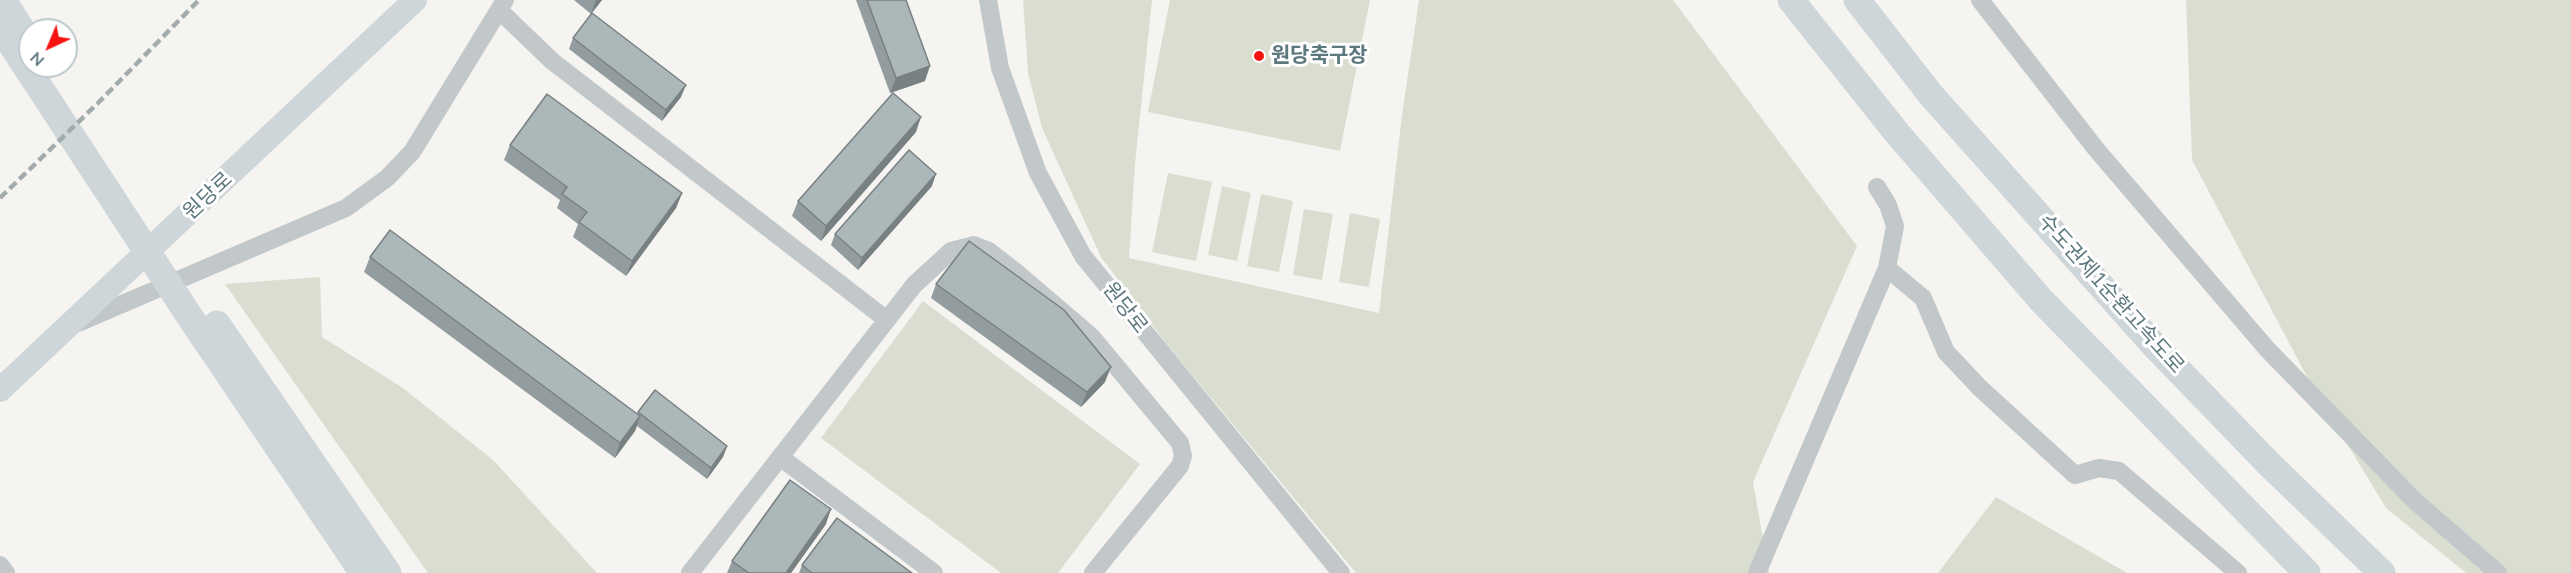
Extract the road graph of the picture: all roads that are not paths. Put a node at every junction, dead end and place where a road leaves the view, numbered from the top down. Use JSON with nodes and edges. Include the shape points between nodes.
{"nodes":[{"id":1,"x":3,"y":0,"type":"edge"},
{"id":2,"x":415,"y":0,"type":"edge"},
{"id":3,"x":988,"y":0,"type":"edge"},
{"id":4,"x":1791,"y":0,"type":"edge"},
{"id":5,"x":1857,"y":0,"type":"edge"},
{"id":6,"x":1980,"y":0,"type":"edge"},
{"id":7,"x":502,"y":5,"type":"edge"},
{"id":8,"x":0,"y":27,"type":"edge"},
{"id":9,"x":18,"y":30,"type":"edge"},
{"id":10,"x":18,"y":44,"type":"edge"},
{"id":11,"x":45,"y":78,"type":"edge"},
{"id":12,"x":1877,"y":187,"type":"dead end"},
{"id":13,"x":1887,"y":267,"type":"junction"},
{"id":14,"x":200,"y":316,"type":"junction"},
{"id":15,"x":887,"y":320,"type":"junction"},
{"id":16,"x":69,"y":327,"type":"junction"},
{"id":17,"x":0,"y":390,"type":"edge"},
{"id":18,"x":780,"y":457,"type":"junction"},
{"id":19,"x":0,"y":565,"type":"edge"},
{"id":20,"x":6,"y":573,"type":"edge"},
{"id":21,"x":363,"y":573,"type":"edge"},
{"id":22,"x":387,"y":573,"type":"edge"},
{"id":23,"x":690,"y":573,"type":"edge"},
{"id":24,"x":934,"y":573,"type":"edge"},
{"id":25,"x":1093,"y":573,"type":"edge"},
{"id":26,"x":1341,"y":573,"type":"edge"},
{"id":27,"x":1757,"y":573,"type":"edge"},
{"id":28,"x":2238,"y":573,"type":"edge"},
{"id":29,"x":2307,"y":573,"type":"edge"},
{"id":30,"x":2382,"y":573,"type":"edge"},
{"id":31,"x":2498,"y":573,"type":"edge"}],
"edges":[{"from":1,"to":9,"type":"highway"},
{"from":2,"to":16,"type":"main road","name":"원당로"},
{"from":3,"to":26,"type":"street","name":"원당로","via":[[1000,68],[1030,152],[1083,256]]},
{"from":4,"to":29,"type":"highway","via":[[1897,133],[2041,300]]},
{"from":5,"to":30,"type":"highway","name":"수도권제1순환고속도로","via":[[1931,95],[2153,344]]},
{"from":6,"to":31,"type":"street","via":[[2096,149],[2267,349],[2415,501]]},
{"from":7,"to":15,"type":"street","via":[[552,61]]},
{"from":7,"to":16,"type":"street","via":[[412,152],[387,178],[346,208]]},
{"from":8,"to":10,"type":"highway"},
{"from":11,"to":14,"type":"highway"},
{"from":12,"to":13,"type":"street","via":[[1895,226]]},
{"from":13,"to":27,"type":"street"},
{"from":13,"to":28,"type":"street","via":[[1923,298],[1946,352],[2075,475],[2099,468],[2119,471]]},
{"from":14,"to":21,"type":"highway"},
{"from":14,"to":22,"type":"highway"},
{"from":15,"to":18,"type":"street"},
{"from":15,"to":25,"type":"street","via":[[915,285],[951,251],[974,245],[989,251],[1091,336],[1180,442],[1180,466]]},
{"from":16,"to":17,"type":"main road","name":"원당로"},
{"from":18,"to":23,"type":"street"},
{"from":18,"to":24,"type":"street"},
{"from":19,"to":20,"type":"street"}]}
